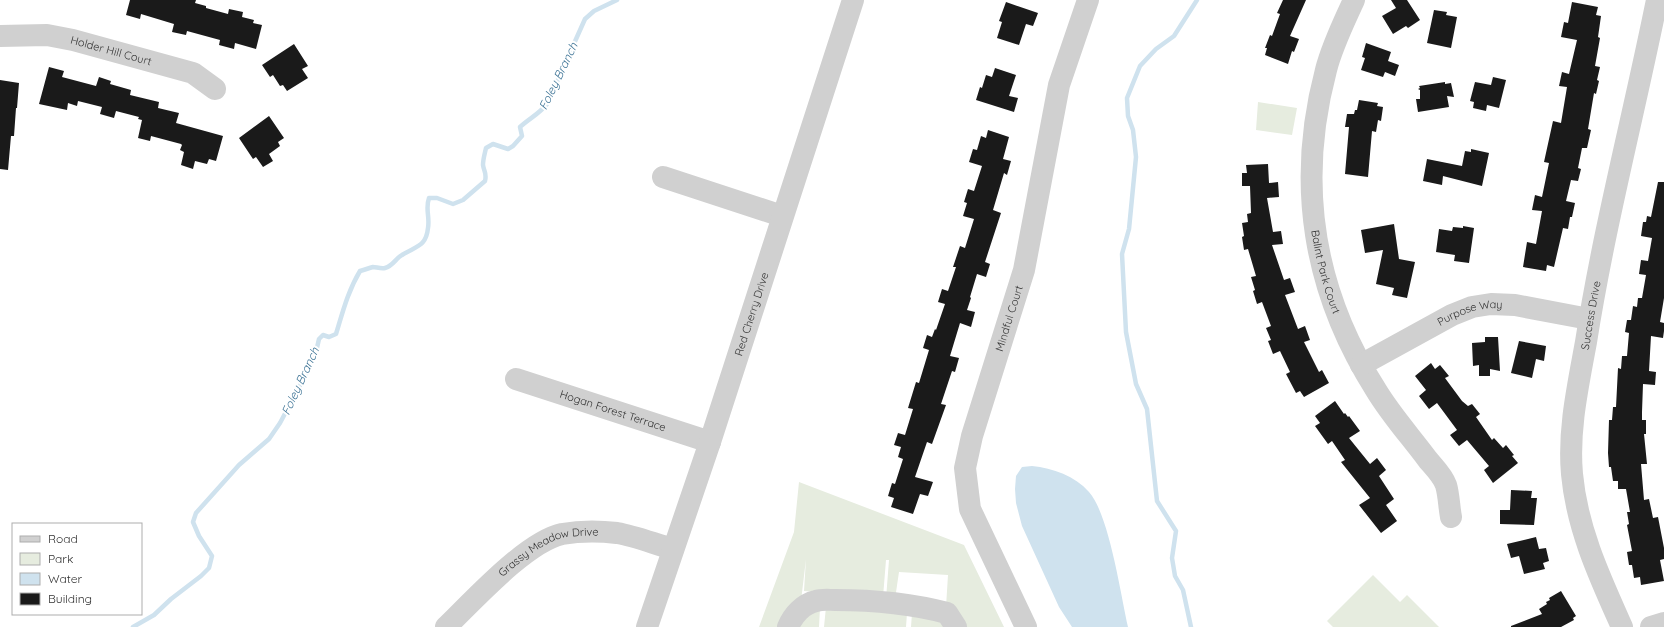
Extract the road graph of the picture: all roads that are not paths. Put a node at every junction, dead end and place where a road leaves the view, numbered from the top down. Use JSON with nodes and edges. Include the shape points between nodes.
{"nodes":[{"id":1,"x":853,"y":0,"type":"edge"},
{"id":2,"x":1088,"y":0,"type":"edge"},
{"id":3,"x":1354,"y":0,"type":"edge"},
{"id":4,"x":1659,"y":1,"type":"edge"},
{"id":5,"x":0,"y":36,"type":"edge"},
{"id":6,"x":215,"y":89,"type":"dead end"},
{"id":7,"x":663,"y":177,"type":"dead end"},
{"id":8,"x":782,"y":216,"type":"junction"},
{"id":9,"x":1589,"y":319,"type":"junction"},
{"id":10,"x":1362,"y":365,"type":"junction"},
{"id":11,"x":516,"y":379,"type":"dead end"},
{"id":12,"x":710,"y":442,"type":"junction"},
{"id":13,"x":1451,"y":518,"type":"dead end"},
{"id":14,"x":673,"y":549,"type":"junction"},
{"id":15,"x":1664,"y":623,"type":"edge"},
{"id":16,"x":446,"y":627,"type":"edge"},
{"id":17,"x":647,"y":627,"type":"edge"},
{"id":18,"x":788,"y":627,"type":"edge"},
{"id":19,"x":956,"y":627,"type":"edge"},
{"id":20,"x":1026,"y":627,"type":"edge"},
{"id":21,"x":1622,"y":627,"type":"edge"},
{"id":22,"x":1651,"y":627,"type":"edge"}],
"edges":[{"from":1,"to":8,"type":"street","name":"Red Cherry Drive"},
{"from":2,"to":20,"type":"street","name":"Mindful Court","via":[[1058,85],[1024,270],[972,436],[965,468],[970,509]]},
{"from":3,"to":10,"type":"street","name":"Balint Park Court","via":[[1326,68],[1315,121],[1311,170],[1313,218],[1321,266],[1335,312]]},
{"from":4,"to":9,"type":"street","name":"Success Drive"},
{"from":5,"to":6,"type":"street","name":"Holder Hill Court","via":[[46,35],[73,40],[193,73]]},
{"from":7,"to":8,"type":"street"},
{"from":8,"to":12,"type":"street","name":"Red Cherry Drive"},
{"from":9,"to":10,"type":"street","name":"Purpose Way","via":[[1515,305],[1490,304],[1472,307],[1452,315]]},
{"from":9,"to":21,"type":"street","name":"Success Drive","via":[[1572,427],[1572,474],[1579,517],[1591,556]]},
{"from":10,"to":13,"type":"street","name":"Balint Park Court","via":[[1380,397],[1446,484]]},
{"from":11,"to":12,"type":"street","name":"Hogan Forest Terrace"},
{"from":12,"to":14,"type":"street","name":"Red Cherry Drive"},
{"from":14,"to":16,"type":"street","name":"Grassy Meadow Drive","via":[[618,534],[587,532],[561,535],[533,547]]},
{"from":14,"to":17,"type":"street","name":"Red Cherry Drive"},
{"from":15,"to":22,"type":"street"},
{"from":18,"to":19,"type":"street","via":[[792,617],[816,600],[848,600],[924,607],[947,613]]}]}
